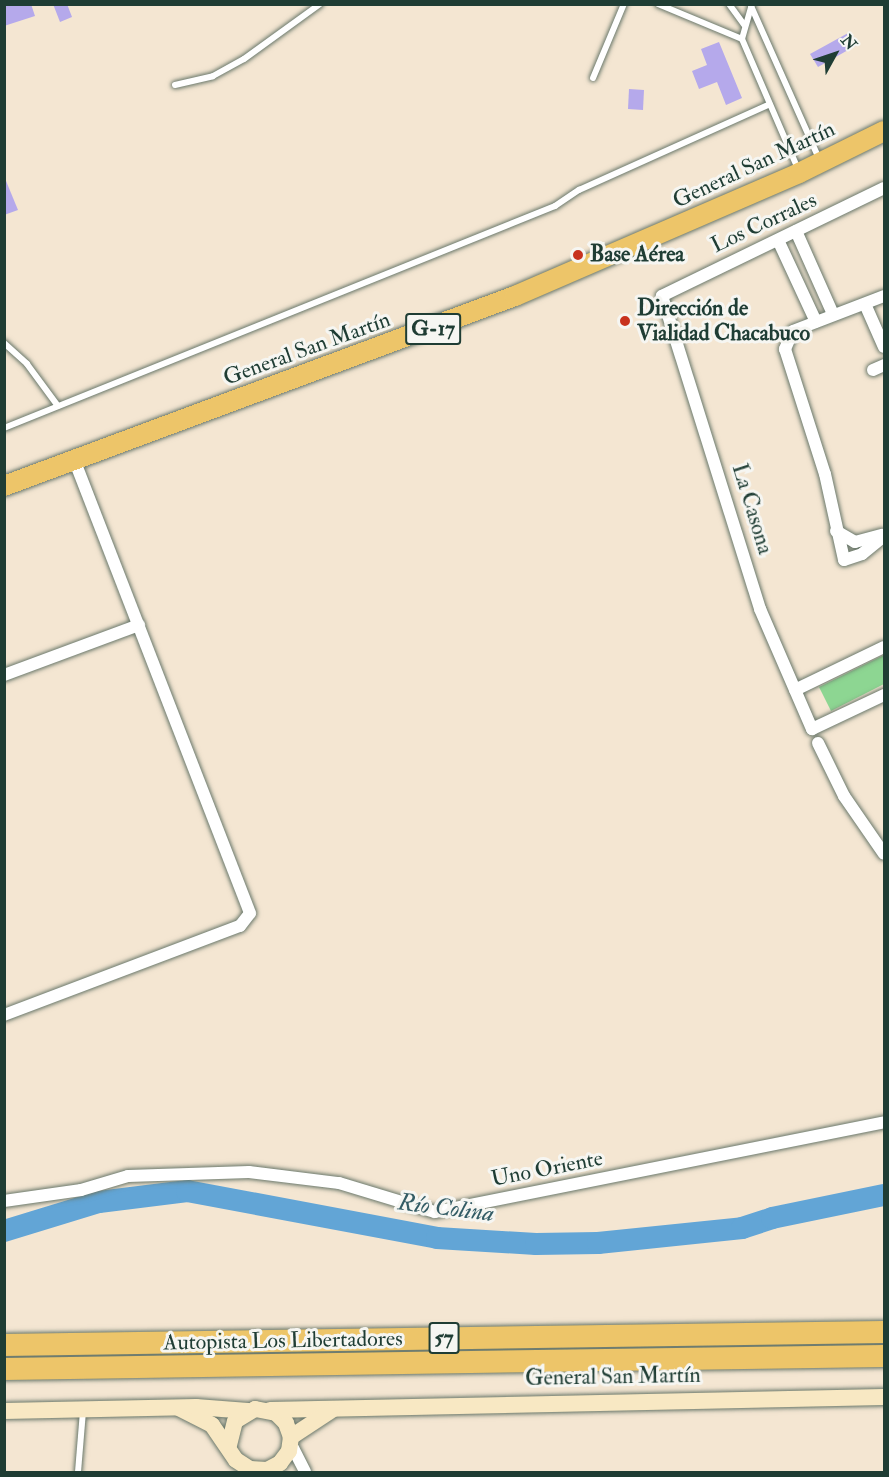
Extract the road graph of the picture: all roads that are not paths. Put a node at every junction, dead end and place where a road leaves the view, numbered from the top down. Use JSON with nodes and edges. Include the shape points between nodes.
{"nodes":[{"id":1,"x":320,"y":4,"type":"edge"},
{"id":2,"x":658,"y":4,"type":"edge"},
{"id":3,"x":729,"y":4,"type":"edge"},
{"id":4,"x":621,"y":5,"type":"edge"},
{"id":5,"x":751,"y":5,"type":"edge"},
{"id":6,"x":745,"y":26,"type":"junction"},
{"id":7,"x":742,"y":39,"type":"junction"},
{"id":8,"x":593,"y":78,"type":"dead end"},
{"id":9,"x":175,"y":85,"type":"dead end"},
{"id":10,"x":770,"y":104,"type":"junction"},
{"id":11,"x":885,"y":131,"type":"edge"},
{"id":12,"x":820,"y":162,"type":"junction"},
{"id":13,"x":799,"y":172,"type":"junction"},
{"id":14,"x":885,"y":188,"type":"edge"},
{"id":15,"x":796,"y":231,"type":"junction"},
{"id":16,"x":778,"y":240,"type":"junction"},
{"id":17,"x":662,"y":296,"type":"joint"},
{"id":18,"x":885,"y":296,"type":"edge"},
{"id":19,"x":865,"y":304,"type":"junction"},
{"id":20,"x":833,"y":314,"type":"junction"},
{"id":21,"x":816,"y":322,"type":"junction"},
{"id":22,"x":4,"y":343,"type":"edge"},
{"id":23,"x":885,"y":346,"type":"edge"},
{"id":24,"x":58,"y":406,"type":"junction"},
{"id":25,"x":4,"y":428,"type":"edge"},
{"id":26,"x":74,"y":459,"type":"junction"},
{"id":27,"x":4,"y":486,"type":"edge"},
{"id":28,"x":836,"y":531,"type":"junction"},
{"id":29,"x":885,"y":535,"type":"edge"},
{"id":30,"x":139,"y":625,"type":"junction"},
{"id":31,"x":885,"y":647,"type":"edge"},
{"id":32,"x":4,"y":675,"type":"edge"},
{"id":33,"x":795,"y":690,"type":"junction"},
{"id":34,"x":885,"y":695,"type":"edge"},
{"id":35,"x":819,"y":743,"type":"dead end"},
{"id":36,"x":885,"y":854,"type":"edge"},
{"id":37,"x":4,"y":1015,"type":"edge"},
{"id":38,"x":885,"y":1122,"type":"edge"},
{"id":39,"x":4,"y":1201,"type":"edge"},
{"id":40,"x":885,"y":1332,"type":"edge"},
{"id":41,"x":4,"y":1345,"type":"edge"},
{"id":42,"x":885,"y":1356,"type":"edge"},
{"id":43,"x":4,"y":1369,"type":"edge"},
{"id":44,"x":885,"y":1397,"type":"edge"},
{"id":45,"x":343,"y":1406,"type":"junction"},
{"id":46,"x":179,"y":1408,"type":"junction"},
{"id":47,"x":83,"y":1410,"type":"junction"},
{"id":48,"x":270,"y":1410,"type":"junction"},
{"id":49,"x":4,"y":1411,"type":"edge"},
{"id":50,"x":248,"y":1411,"type":"junction"},
{"id":51,"x":291,"y":1441,"type":"junction"},
{"id":52,"x":229,"y":1445,"type":"junction"},
{"id":53,"x":269,"y":1471,"type":"edge"},
{"id":54,"x":78,"y":1473,"type":"edge"},
{"id":55,"x":305,"y":1473,"type":"edge"}],
"edges":[{"from":1,"to":9,"type":"lane","via":[[244,59],[213,76]]},
{"from":2,"to":7,"type":"lane"},
{"from":3,"to":6,"type":"lane"},
{"from":4,"to":8,"type":"lane"},
{"from":5,"to":6,"type":"lane"},
{"from":5,"to":12,"type":"lane"},
{"from":6,"to":7,"type":"lane"},
{"from":7,"to":10,"type":"lane"},
{"from":10,"to":13,"type":"lane"},
{"from":10,"to":24,"type":"lane","via":[[579,190],[555,206]]},
{"from":11,"to":12,"type":"main road","name":"General San Martín","number":"G-17"},
{"from":12,"to":13,"type":"main road","name":"General San Martín","number":"G-17"},
{"from":13,"to":26,"type":"main road","name":"General San Martín","number":"G-17","via":[[454,320]]},
{"from":14,"to":15,"type":"street","name":"Los Corrales"},
{"from":15,"to":16,"type":"street","name":"Los Corrales"},
{"from":15,"to":20,"type":"street"},
{"from":16,"to":17,"type":"street","name":"Los Corrales"},
{"from":16,"to":21,"type":"street"},
{"from":17,"to":33,"type":"street","name":"La Casona","via":[[760,609]]},
{"from":18,"to":19,"type":"street"},
{"from":19,"to":20,"type":"street"},
{"from":19,"to":23,"type":"street"},
{"from":20,"to":21,"type":"street"},
{"from":21,"to":28,"type":"street","via":[[793,331],[785,349],[822,464]]},
{"from":22,"to":24,"type":"lane","via":[[27,364]]},
{"from":24,"to":25,"type":"lane"},
{"from":26,"to":27,"type":"main road","name":"General San Martín","number":"G-17"},
{"from":26,"to":30,"type":"street"},
{"from":28,"to":29,"type":"street","via":[[855,542]]},
{"from":28,"to":29,"type":"street","via":[[844,561],[862,554]]},
{"from":30,"to":32,"type":"street"},
{"from":30,"to":37,"type":"street","via":[[249,905],[249,917],[240,926]]},
{"from":31,"to":33,"type":"street"},
{"from":33,"to":34,"type":"street","name":"La Casona","via":[[812,729]]},
{"from":35,"to":36,"type":"street","via":[[844,795]]},
{"from":38,"to":39,"type":"street","name":"Uno Oriente","via":[[435,1212],[339,1183],[249,1172],[128,1176],[81,1190]]},
{"from":40,"to":41,"type":"highway","name":"Autopista Los Libertadores","number":"57"},
{"from":42,"to":43,"type":"highway","name":"Autopista Los Libertadores","number":"57"},
{"from":44,"to":45,"type":"street","name":"General San Martín"},
{"from":45,"to":48,"type":"street","name":"General San Martín"},
{"from":45,"to":51,"type":"street","name":"General San Martín","via":[[318,1416]]},
{"from":46,"to":47,"type":"street"},
{"from":46,"to":50,"type":"street"},
{"from":46,"to":52,"type":"street","via":[[204,1419]]},
{"from":47,"to":49,"type":"street"},
{"from":47,"to":54,"type":"lane"},
{"from":48,"to":50,"type":"street"},
{"from":48,"to":51,"type":"street","via":[[286,1423]]},
{"from":50,"to":52,"type":"street","via":[[235,1421]]},
{"from":51,"to":53,"type":"street","via":[[280,1463]]},
{"from":51,"to":55,"type":"street"},
{"from":52,"to":53,"type":"street","via":[[243,1466]]}]}
